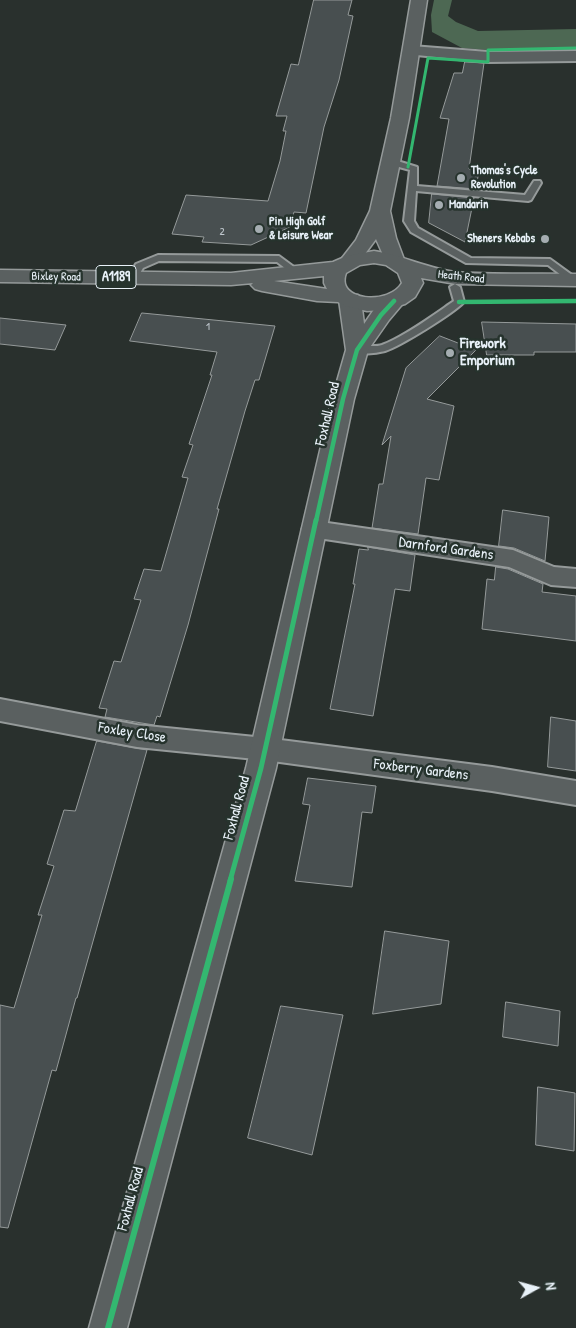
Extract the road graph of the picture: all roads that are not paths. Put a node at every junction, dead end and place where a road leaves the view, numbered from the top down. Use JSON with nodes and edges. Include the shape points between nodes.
{"nodes":[{"id":1,"x":419,"y":0,"type":"edge"},
{"id":2,"x":412,"y":50,"type":"junction"},
{"id":3,"x":576,"y":56,"type":"edge"},
{"id":4,"x":391,"y":162,"type":"junction"},
{"id":5,"x":537,"y":183,"type":"dead end"},
{"id":6,"x":413,"y":188,"type":"junction"},
{"id":7,"x":380,"y":210,"type":"junction"},
{"id":8,"x":397,"y":263,"type":"junction"},
{"id":9,"x":344,"y":265,"type":"junction"},
{"id":10,"x":297,"y":273,"type":"junction"},
{"id":11,"x":0,"y":276,"type":"edge"},
{"id":12,"x":134,"y":278,"type":"junction"},
{"id":13,"x":231,"y":279,"type":"junction"},
{"id":14,"x":575,"y":280,"type":"edge"},
{"id":15,"x":524,"y":281,"type":"junction"},
{"id":16,"x":455,"y":287,"type":"junction"},
{"id":17,"x":346,"y":298,"type":"junction"},
{"id":18,"x":398,"y":299,"type":"junction"},
{"id":19,"x":357,"y":350,"type":"junction"},
{"id":20,"x":314,"y":530,"type":"junction"},
{"id":21,"x":576,"y":578,"type":"edge"},
{"id":22,"x":0,"y":710,"type":"edge"},
{"id":23,"x":265,"y":749,"type":"junction"},
{"id":24,"x":576,"y":793,"type":"edge"},
{"id":25,"x":108,"y":1328,"type":"edge"}],
"edges":[{"from":1,"to":2,"type":"street"},
{"from":2,"to":3,"type":"street","via":[[488,57]]},
{"from":2,"to":4,"type":"street"},
{"from":4,"to":6,"type":"lane","via":[[414,169]]},
{"from":4,"to":7,"type":"street"},
{"from":5,"to":6,"type":"lane","via":[[528,198]]},
{"from":6,"to":14,"type":"lane","via":[[409,221],[414,230],[470,261],[550,262]]},
{"from":7,"to":8,"type":"street","via":[[386,238]]},
{"from":7,"to":9,"type":"street","via":[[369,234]]},
{"from":8,"to":9,"type":"street","via":[[364,258]]},
{"from":8,"to":15,"type":"street","name":"Heath Road","via":[[456,278]]},
{"from":8,"to":18,"type":"street","via":[[407,270],[412,284],[410,291]]},
{"from":9,"to":10,"type":"street","name":"Bixley Road","number":"A1189"},
{"from":9,"to":17,"type":"street","via":[[333,280],[334,286]]},
{"from":10,"to":12,"type":"lane","via":[[279,259],[158,258],[139,266]]},
{"from":10,"to":13,"type":"street","name":"Bixley Road","number":"A1189"},
{"from":11,"to":12,"type":"street","name":"Bixley Road","number":"A1189"},
{"from":12,"to":13,"type":"street","name":"Bixley Road","number":"A1189"},
{"from":13,"to":17,"type":"street","name":"Bixley Road","number":"A1189","via":[[318,296]]},
{"from":14,"to":15,"type":"street","name":"Heath Road"},
{"from":15,"to":16,"type":"street","name":"Heath Road"},
{"from":16,"to":18,"type":"street","name":"Heath Road"},
{"from":16,"to":19,"type":"lane","via":[[459,302],[424,326],[384,348]]},
{"from":17,"to":18,"type":"street","via":[[369,305]]},
{"from":17,"to":19,"type":"street","name":"Foxhall Road"},
{"from":18,"to":19,"type":"street","name":"Foxhall Road","via":[[381,315]]},
{"from":19,"to":20,"type":"street","name":"Foxhall Road"},
{"from":20,"to":21,"type":"street","name":"Darnford Gardens","via":[[513,559],[551,576]]},
{"from":20,"to":23,"type":"street","name":"Foxhall Road"},
{"from":22,"to":23,"type":"street","name":"Foxley Close","via":[[137,736]]},
{"from":23,"to":24,"type":"street","name":"Foxberry Gardens"},
{"from":23,"to":25,"type":"street","name":"Foxhall Road"}]}
